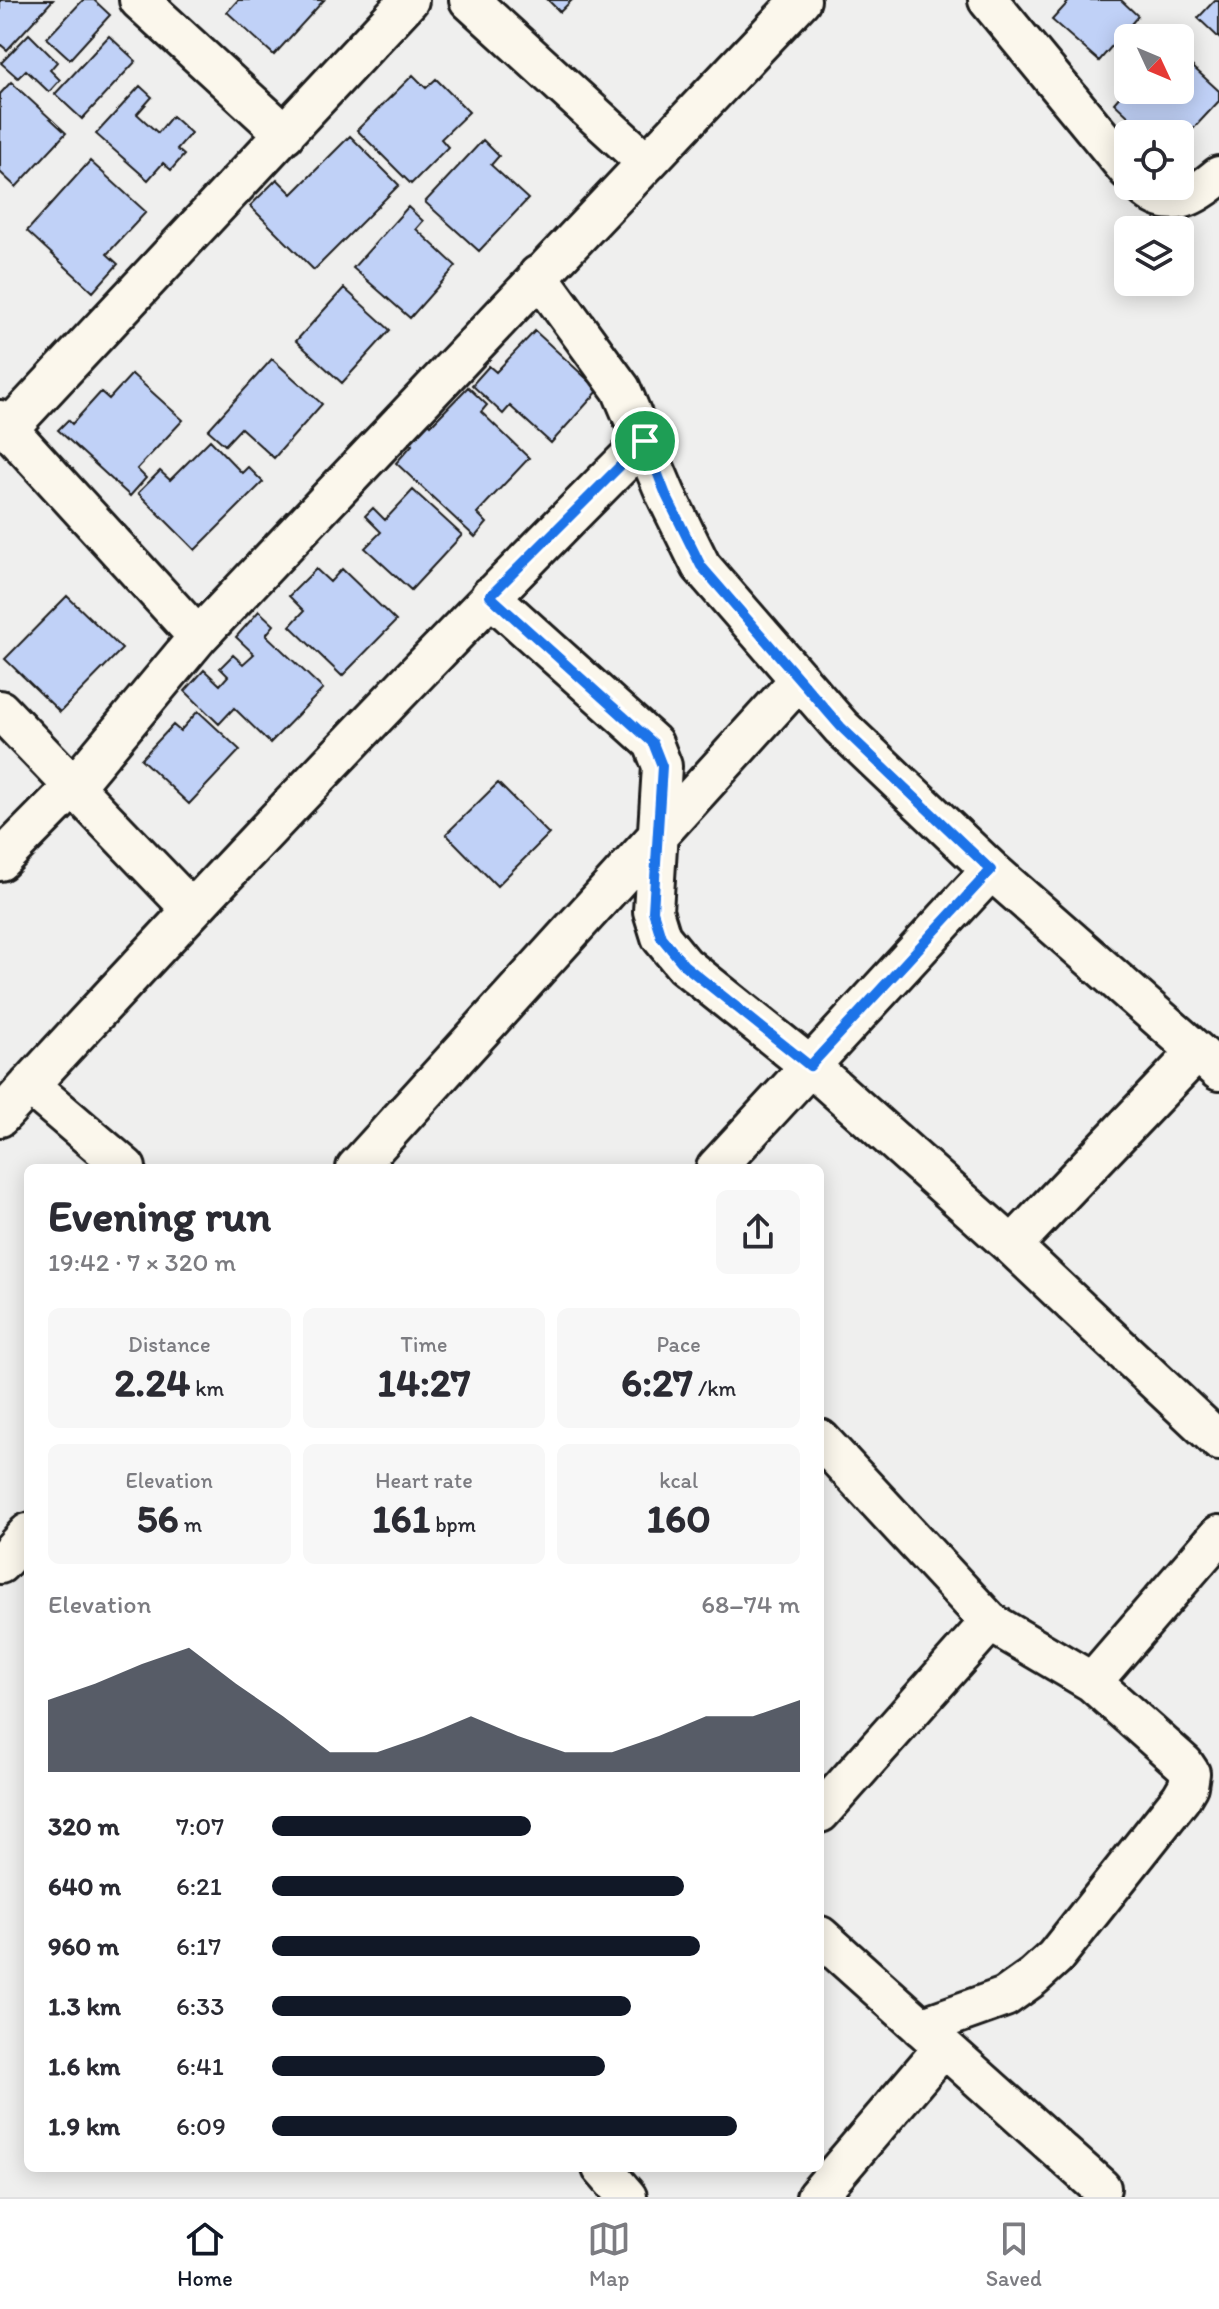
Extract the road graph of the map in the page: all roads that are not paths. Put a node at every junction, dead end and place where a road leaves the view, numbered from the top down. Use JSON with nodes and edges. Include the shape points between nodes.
{"nodes":[{"id":1,"x":139,"y":0,"type":"edge"},
{"id":2,"x":409,"y":0,"type":"edge"},
{"id":3,"x":469,"y":0,"type":"edge"},
{"id":4,"x":801,"y":0,"type":"edge"},
{"id":5,"x":988,"y":0,"type":"edge"},
{"id":6,"x":285,"y":134,"type":"junction"},
{"id":7,"x":1114,"y":153,"type":"edge"},
{"id":8,"x":647,"y":163,"type":"junction"},
{"id":9,"x":1219,"y":176,"type":"edge"},
{"id":10,"x":1194,"y":196,"type":"edge"},
{"id":11,"x":538,"y":275,"type":"junction"},
{"id":12,"x":4,"y":425,"type":"edge"},
{"id":13,"x":645,"y":441,"type":"junction"},
{"id":14,"x":490,"y":596,"type":"junction"},
{"id":15,"x":198,"y":637,"type":"junction"},
{"id":16,"x":800,"y":679,"type":"junction"},
{"id":17,"x":0,"y":710,"type":"edge"},
{"id":18,"x":74,"y":786,"type":"junction"},
{"id":19,"x":658,"y":834,"type":"junction"},
{"id":20,"x":0,"y":861,"type":"edge"},
{"id":21,"x":991,"y":870,"type":"junction"},
{"id":22,"x":191,"y":909,"type":"junction"},
{"id":23,"x":1208,"y":1062,"type":"edge"},
{"id":24,"x":810,"y":1066,"type":"junction"},
{"id":25,"x":29,"y":1085,"type":"junction"},
{"id":26,"x":0,"y":1117,"type":"edge"},
{"id":27,"x":121,"y":1164,"type":"edge"},
{"id":28,"x":360,"y":1164,"type":"edge"},
{"id":29,"x":720,"y":1164,"type":"edge"},
{"id":30,"x":1012,"y":1246,"type":"junction"},
{"id":31,"x":1219,"y":1441,"type":"edge"},
{"id":32,"x":824,"y":1443,"type":"edge"},
{"id":33,"x":1219,"y":1535,"type":"edge"},
{"id":34,"x":24,"y":1537,"type":"edge"},
{"id":35,"x":0,"y":1564,"type":"edge"},
{"id":36,"x":990,"y":1622,"type":"junction"},
{"id":37,"x":1092,"y":1682,"type":"junction"},
{"id":38,"x":824,"y":1809,"type":"edge"},
{"id":39,"x":824,"y":1940,"type":"edge"},
{"id":40,"x":932,"y":2037,"type":"junction"},
{"id":41,"x":605,"y":2172,"type":"edge"},
{"id":42,"x":1101,"y":2188,"type":"dead end"},
{"id":43,"x":627,"y":2197,"type":"edge"},
{"id":44,"x":816,"y":2197,"type":"edge"}],
"edges":[{"from":1,"to":6,"type":"street"},
{"from":2,"to":6,"type":"street"},
{"from":3,"to":8,"type":"street"},
{"from":4,"to":8,"type":"street"},
{"from":5,"to":7,"type":"street"},
{"from":6,"to":12,"type":"street"},
{"from":8,"to":11,"type":"street"},
{"from":9,"to":10,"type":"street"},
{"from":11,"to":13,"type":"street","via":[[621,389]]},
{"from":11,"to":15,"type":"street"},
{"from":12,"to":15,"type":"street"},
{"from":13,"to":14,"type":"street"},
{"from":13,"to":16,"type":"street","via":[[701,566]]},
{"from":14,"to":19,"type":"street","via":[[653,743],[662,766]]},
{"from":14,"to":22,"type":"street"},
{"from":15,"to":18,"type":"street"},
{"from":16,"to":19,"type":"street"},
{"from":16,"to":21,"type":"street","via":[[841,727]]},
{"from":17,"to":18,"type":"street"},
{"from":18,"to":20,"type":"street"},
{"from":18,"to":22,"type":"street"},
{"from":19,"to":24,"type":"street","via":[[653,911],[661,937],[684,965]]},
{"from":19,"to":28,"type":"street"},
{"from":21,"to":23,"type":"street"},
{"from":21,"to":24,"type":"street"},
{"from":22,"to":25,"type":"street"},
{"from":23,"to":30,"type":"street"},
{"from":24,"to":29,"type":"street"},
{"from":24,"to":30,"type":"street"},
{"from":25,"to":26,"type":"street"},
{"from":25,"to":27,"type":"street"},
{"from":30,"to":31,"type":"street"},
{"from":32,"to":36,"type":"street"},
{"from":33,"to":37,"type":"street"},
{"from":34,"to":35,"type":"street"},
{"from":36,"to":37,"type":"street"},
{"from":36,"to":38,"type":"street"},
{"from":37,"to":40,"type":"street","via":[[1184,1764],[1190,1773],[1188,1786],[1072,1936],[1033,1977]]},
{"from":39,"to":40,"type":"street"},
{"from":40,"to":42,"type":"street"},
{"from":40,"to":44,"type":"street"},
{"from":41,"to":43,"type":"street"}]}
